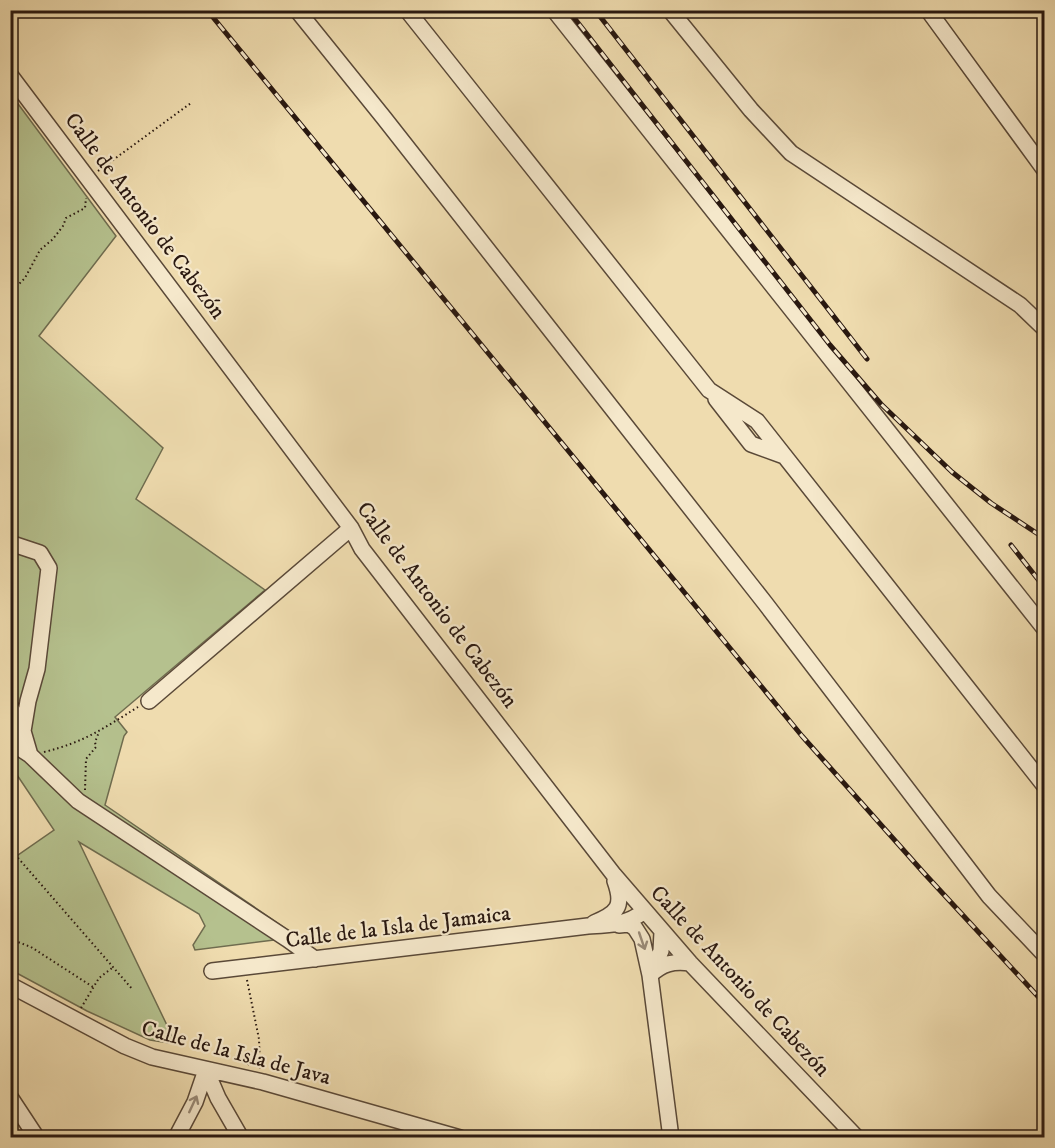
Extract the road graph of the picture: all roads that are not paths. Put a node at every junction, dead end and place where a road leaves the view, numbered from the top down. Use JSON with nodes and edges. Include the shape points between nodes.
{"nodes":[{"id":1,"x":297,"y":10,"type":"edge"},
{"id":2,"x":407,"y":10,"type":"edge"},
{"id":3,"x":554,"y":10,"type":"edge"},
{"id":4,"x":670,"y":10,"type":"edge"},
{"id":5,"x":929,"y":11,"type":"edge"},
{"id":6,"x":10,"y":75,"type":"edge"},
{"id":7,"x":1044,"y":169,"type":"edge"},
{"id":8,"x":1044,"y":328,"type":"edge"},
{"id":9,"x":351,"y":528,"type":"junction"},
{"id":10,"x":10,"y":543,"type":"edge"},
{"id":11,"x":1044,"y":628,"type":"edge"},
{"id":12,"x":149,"y":701,"type":"road end"},
{"id":13,"x":10,"y":706,"type":"edge"},
{"id":14,"x":23,"y":731,"type":"junction"},
{"id":15,"x":10,"y":742,"type":"edge"},
{"id":16,"x":30,"y":755,"type":"junction"},
{"id":17,"x":1044,"y":784,"type":"edge"},
{"id":18,"x":614,"y":875,"type":"junction"},
{"id":19,"x":644,"y":911,"type":"junction"},
{"id":20,"x":616,"y":925,"type":"junction"},
{"id":21,"x":588,"y":926,"type":"junction"},
{"id":22,"x":662,"y":932,"type":"junction"},
{"id":23,"x":1044,"y":954,"type":"edge"},
{"id":24,"x":315,"y":959,"type":"junction"},
{"id":25,"x":690,"y":963,"type":"junction"},
{"id":26,"x":212,"y":971,"type":"dead end"},
{"id":27,"x":650,"y":975,"type":"junction"},
{"id":28,"x":10,"y":985,"type":"edge"},
{"id":29,"x":206,"y":1070,"type":"junction"},
{"id":30,"x":10,"y":1097,"type":"edge"},
{"id":31,"x":38,"y":1137,"type":"edge"},
{"id":32,"x":176,"y":1137,"type":"edge"},
{"id":33,"x":241,"y":1137,"type":"edge"},
{"id":34,"x":460,"y":1137,"type":"edge"},
{"id":35,"x":671,"y":1137,"type":"edge"},
{"id":36,"x":857,"y":1137,"type":"edge"}],
"edges":[{"from":1,"to":23,"type":"street","via":[[765,603],[989,896]]},
{"from":2,"to":17,"type":"street","via":[[709,390],[757,421]]},
{"from":3,"to":11,"type":"street"},
{"from":4,"to":8,"type":"street","via":[[790,153],[1020,305]]},
{"from":5,"to":7,"type":"street"},
{"from":6,"to":9,"type":"street","name":"Calle de Antonio de Cabezón"},
{"from":9,"to":12,"type":"street"},
{"from":9,"to":18,"type":"street","name":"Calle de Antonio de Cabezón","via":[[362,549]]},
{"from":10,"to":14,"type":"street","via":[[40,554],[49,568],[37,669]]},
{"from":13,"to":14,"type":"street"},
{"from":14,"to":16,"type":"street"},
{"from":15,"to":16,"type":"street"},
{"from":16,"to":24,"type":"street","via":[[78,801]]},
{"from":18,"to":19,"type":"street","name":"Calle de Antonio de Cabezón"},
{"from":18,"to":21,"type":"street","name":"Calle de la Isla de Jamaica","via":[[618,907]]},
{"from":19,"to":20,"type":"street","name":"Calle de la Isla de Jamaica"},
{"from":19,"to":22,"type":"street","name":"Calle de Antonio de Cabezón"},
{"from":20,"to":21,"type":"street","name":"Calle de la Isla de Jamaica"},
{"from":20,"to":27,"type":"street","one_way":true,"via":[[629,924],[640,933]]},
{"from":21,"to":24,"type":"street","name":"Calle de la Isla de Jamaica"},
{"from":22,"to":25,"type":"street","name":"Calle de Antonio de Cabezón"},
{"from":22,"to":27,"type":"street","via":[[661,951]]},
{"from":24,"to":26,"type":"street","name":"Calle de la Isla de Jamaica"},
{"from":25,"to":27,"type":"street","via":[[668,963]]},
{"from":25,"to":36,"type":"street","name":"Calle de Antonio de Cabezón"},
{"from":27,"to":35,"type":"street"},
{"from":28,"to":29,"type":"street","name":"Calle de la Isla de Java","via":[[131,1049]]},
{"from":32,"to":29,"type":"street","one_way":true,"via":[[195,1102]]},
{"from":29,"to":33,"type":"street"},
{"from":29,"to":34,"type":"street","name":"Calle de la Isla de Java"},
{"from":30,"to":31,"type":"street"}]}
